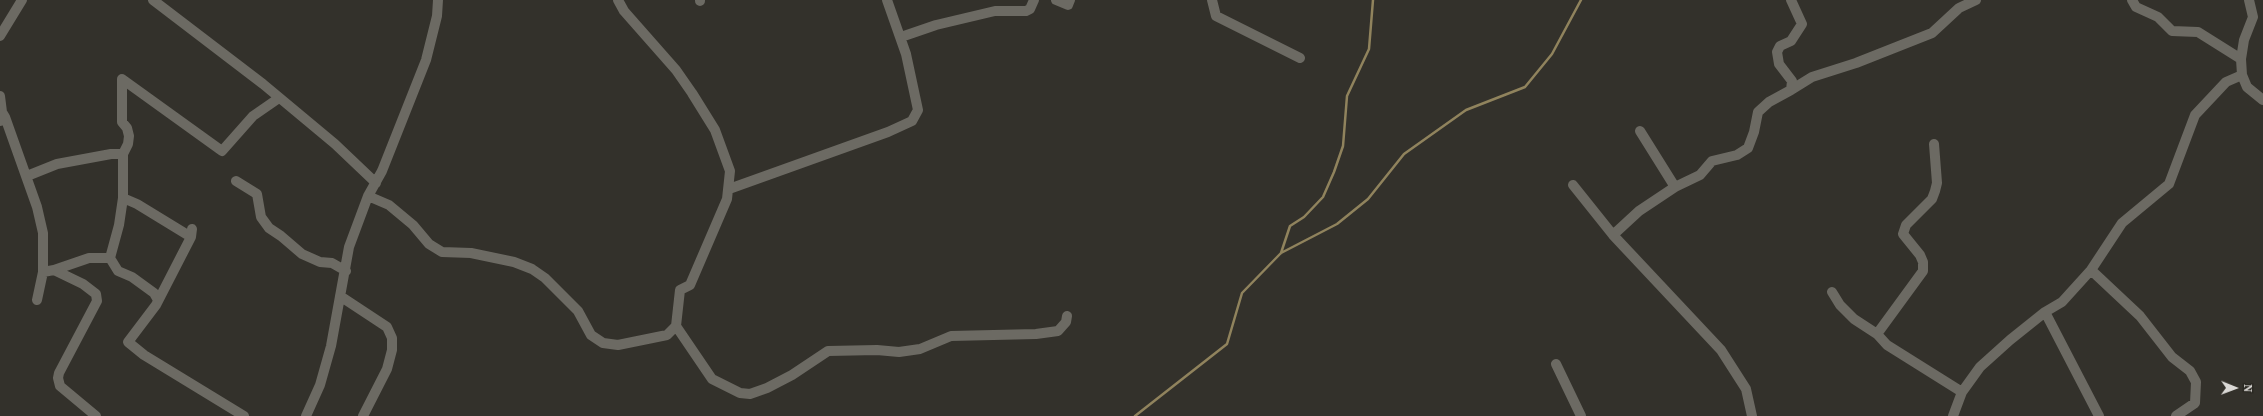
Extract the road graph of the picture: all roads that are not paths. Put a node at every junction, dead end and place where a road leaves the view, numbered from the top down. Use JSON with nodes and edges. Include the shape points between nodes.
{"nodes":[{"id":1,"x":22,"y":0,"type":"edge"},
{"id":2,"x":153,"y":0,"type":"edge"},
{"id":3,"x":438,"y":0,"type":"edge"},
{"id":4,"x":618,"y":0,"type":"edge"},
{"id":5,"x":887,"y":0,"type":"edge"},
{"id":6,"x":1034,"y":0,"type":"edge"},
{"id":7,"x":1056,"y":0,"type":"edge"},
{"id":8,"x":1070,"y":0,"type":"edge"},
{"id":9,"x":1212,"y":0,"type":"edge"},
{"id":10,"x":1791,"y":0,"type":"edge"},
{"id":11,"x":1976,"y":0,"type":"edge"},
{"id":12,"x":2132,"y":0,"type":"edge"},
{"id":13,"x":2249,"y":0,"type":"edge"},
{"id":14,"x":0,"y":36,"type":"edge"},
{"id":15,"x":901,"y":37,"type":"junction"},
{"id":16,"x":1300,"y":58,"type":"dead end"},
{"id":17,"x":2241,"y":59,"type":"junction"},
{"id":18,"x":2242,"y":75,"type":"junction"},
{"id":19,"x":1791,"y":90,"type":"junction"},
{"id":20,"x":0,"y":96,"type":"edge"},
{"id":21,"x":279,"y":98,"type":"junction"},
{"id":22,"x":2263,"y":100,"type":"edge"},
{"id":23,"x":3,"y":119,"type":"edge"},
{"id":24,"x":1640,"y":131,"type":"dead end"},
{"id":25,"x":1934,"y":144,"type":"dead end"},
{"id":26,"x":123,"y":154,"type":"junction"},
{"id":27,"x":27,"y":176,"type":"junction"},
{"id":28,"x":236,"y":181,"type":"dead end"},
{"id":29,"x":376,"y":183,"type":"junction"},
{"id":30,"x":1573,"y":185,"type":"dead end"},
{"id":31,"x":1675,"y":187,"type":"junction"},
{"id":32,"x":729,"y":189,"type":"junction"},
{"id":33,"x":368,"y":196,"type":"junction"},
{"id":34,"x":122,"y":198,"type":"junction"},
{"id":35,"x":1613,"y":235,"type":"junction"},
{"id":36,"x":110,"y":258,"type":"junction"},
{"id":37,"x":54,"y":270,"type":"junction"},
{"id":38,"x":2091,"y":270,"type":"junction"},
{"id":39,"x":346,"y":271,"type":"junction"},
{"id":40,"x":43,"y":272,"type":"junction"},
{"id":41,"x":1832,"y":292,"type":"dead end"},
{"id":42,"x":340,"y":296,"type":"junction"},
{"id":43,"x":37,"y":300,"type":"dead end"},
{"id":44,"x":158,"y":300,"type":"junction"},
{"id":45,"x":2045,"y":312,"type":"junction"},
{"id":46,"x":1067,"y":316,"type":"dead end"},
{"id":47,"x":676,"y":326,"type":"junction"},
{"id":48,"x":1877,"y":334,"type":"junction"},
{"id":49,"x":1556,"y":364,"type":"dead end"},
{"id":50,"x":1962,"y":392,"type":"junction"},
{"id":51,"x":96,"y":416,"type":"edge"},
{"id":52,"x":244,"y":416,"type":"edge"},
{"id":53,"x":306,"y":416,"type":"edge"},
{"id":54,"x":363,"y":416,"type":"edge"},
{"id":55,"x":1581,"y":416,"type":"edge"},
{"id":56,"x":1752,"y":416,"type":"edge"},
{"id":57,"x":1953,"y":416,"type":"edge"},
{"id":58,"x":2099,"y":416,"type":"edge"},
{"id":59,"x":2176,"y":416,"type":"edge"}],
"edges":[{"from":1,"to":14,"type":"street"},
{"from":2,"to":21,"type":"street"},
{"from":3,"to":29,"type":"street","via":[[426,60]]},
{"from":4,"to":32,"type":"street","via":[[624,11],[676,70],[715,130],[730,171]]},
{"from":5,"to":15,"type":"street"},
{"from":6,"to":15,"type":"street","via":[[1030,9],[1026,11],[995,11],[936,25]]},
{"from":7,"to":8,"type":"street","via":[[1068,5]]},
{"from":9,"to":16,"type":"street","via":[[1216,16]]},
{"from":10,"to":19,"type":"street","via":[[1802,24],[1791,41],[1780,46],[1777,52],[1779,64],[1792,81]]},
{"from":11,"to":19,"type":"street","via":[[1959,8],[1932,33],[1856,63],[1812,77]]},
{"from":12,"to":17,"type":"street","via":[[2136,7],[2158,17],[2172,31],[2198,32]]},
{"from":13,"to":17,"type":"street","via":[[2253,17],[2244,40]]},
{"from":15,"to":32,"type":"street","via":[[918,110],[912,121]]},
{"from":17,"to":18,"type":"street"},
{"from":18,"to":22,"type":"street","via":[[2247,87]]},
{"from":18,"to":38,"type":"street","via":[[2226,82],[2195,115],[2170,184],[2122,223]]},
{"from":19,"to":31,"type":"street","via":[[1769,102],[1758,112],[1748,148],[1737,155],[1712,160],[1700,175]]},
{"from":20,"to":23,"type":"street"},
{"from":21,"to":26,"type":"street","via":[[254,116],[222,151],[122,79],[122,122],[129,136]]},
{"from":21,"to":29,"type":"street"},
{"from":23,"to":27,"type":"street"},
{"from":24,"to":31,"type":"street"},
{"from":25,"to":48,"type":"street","via":[[1937,183],[1932,199],[1906,225],[1903,234],[1920,256],[1923,271]]},
{"from":26,"to":27,"type":"street","via":[[57,164]]},
{"from":26,"to":34,"type":"street"},
{"from":27,"to":40,"type":"street","via":[[38,207],[43,233]]},
{"from":28,"to":39,"type":"street","via":[[257,194],[261,217],[270,228],[302,254],[320,262],[332,263]]},
{"from":29,"to":33,"type":"street"},
{"from":30,"to":35,"type":"street"},
{"from":31,"to":35,"type":"street","via":[[1639,211]]},
{"from":32,"to":47,"type":"street","via":[[690,285],[680,290]]},
{"from":33,"to":39,"type":"street","via":[[349,247]]},
{"from":33,"to":47,"type":"street","via":[[390,205],[413,225],[429,244],[442,252],[471,253],[514,262],[545,278],[578,311],[591,335],[603,343],[618,345],[667,335]]},
{"from":34,"to":36,"type":"street","via":[[120,225]]},
{"from":34,"to":44,"type":"street","via":[[191,233]]},
{"from":35,"to":56,"type":"street","via":[[1721,350],[1746,389]]},
{"from":36,"to":37,"type":"street","via":[[89,258]]},
{"from":36,"to":44,"type":"street","via":[[118,271],[132,277],[154,293]]},
{"from":37,"to":40,"type":"street"},
{"from":37,"to":51,"type":"street","via":[[83,284],[96,294],[97,301],[58,378],[60,386]]},
{"from":38,"to":45,"type":"street","via":[[2062,302]]},
{"from":38,"to":59,"type":"street","via":[[2140,316],[2172,357],[2190,371],[2196,382],[2195,403]]},
{"from":39,"to":42,"type":"street"},
{"from":40,"to":43,"type":"street"},
{"from":41,"to":48,"type":"street","via":[[1840,305],[1854,319]]},
{"from":42,"to":53,"type":"street","via":[[331,346],[320,385]]},
{"from":42,"to":54,"type":"street","via":[[387,327],[392,338],[387,369]]},
{"from":44,"to":52,"type":"street","via":[[128,342],[144,355]]},
{"from":45,"to":50,"type":"street","via":[[1980,367]]},
{"from":45,"to":58,"type":"street"},
{"from":46,"to":47,"type":"street","via":[[1066,322],[1058,331],[950,336],[920,349],[899,352],[828,351],[792,375],[750,394],[740,393],[712,379]]},
{"from":48,"to":50,"type":"street","via":[[1887,345]]},
{"from":49,"to":55,"type":"street"},
{"from":50,"to":57,"type":"street"}]}
